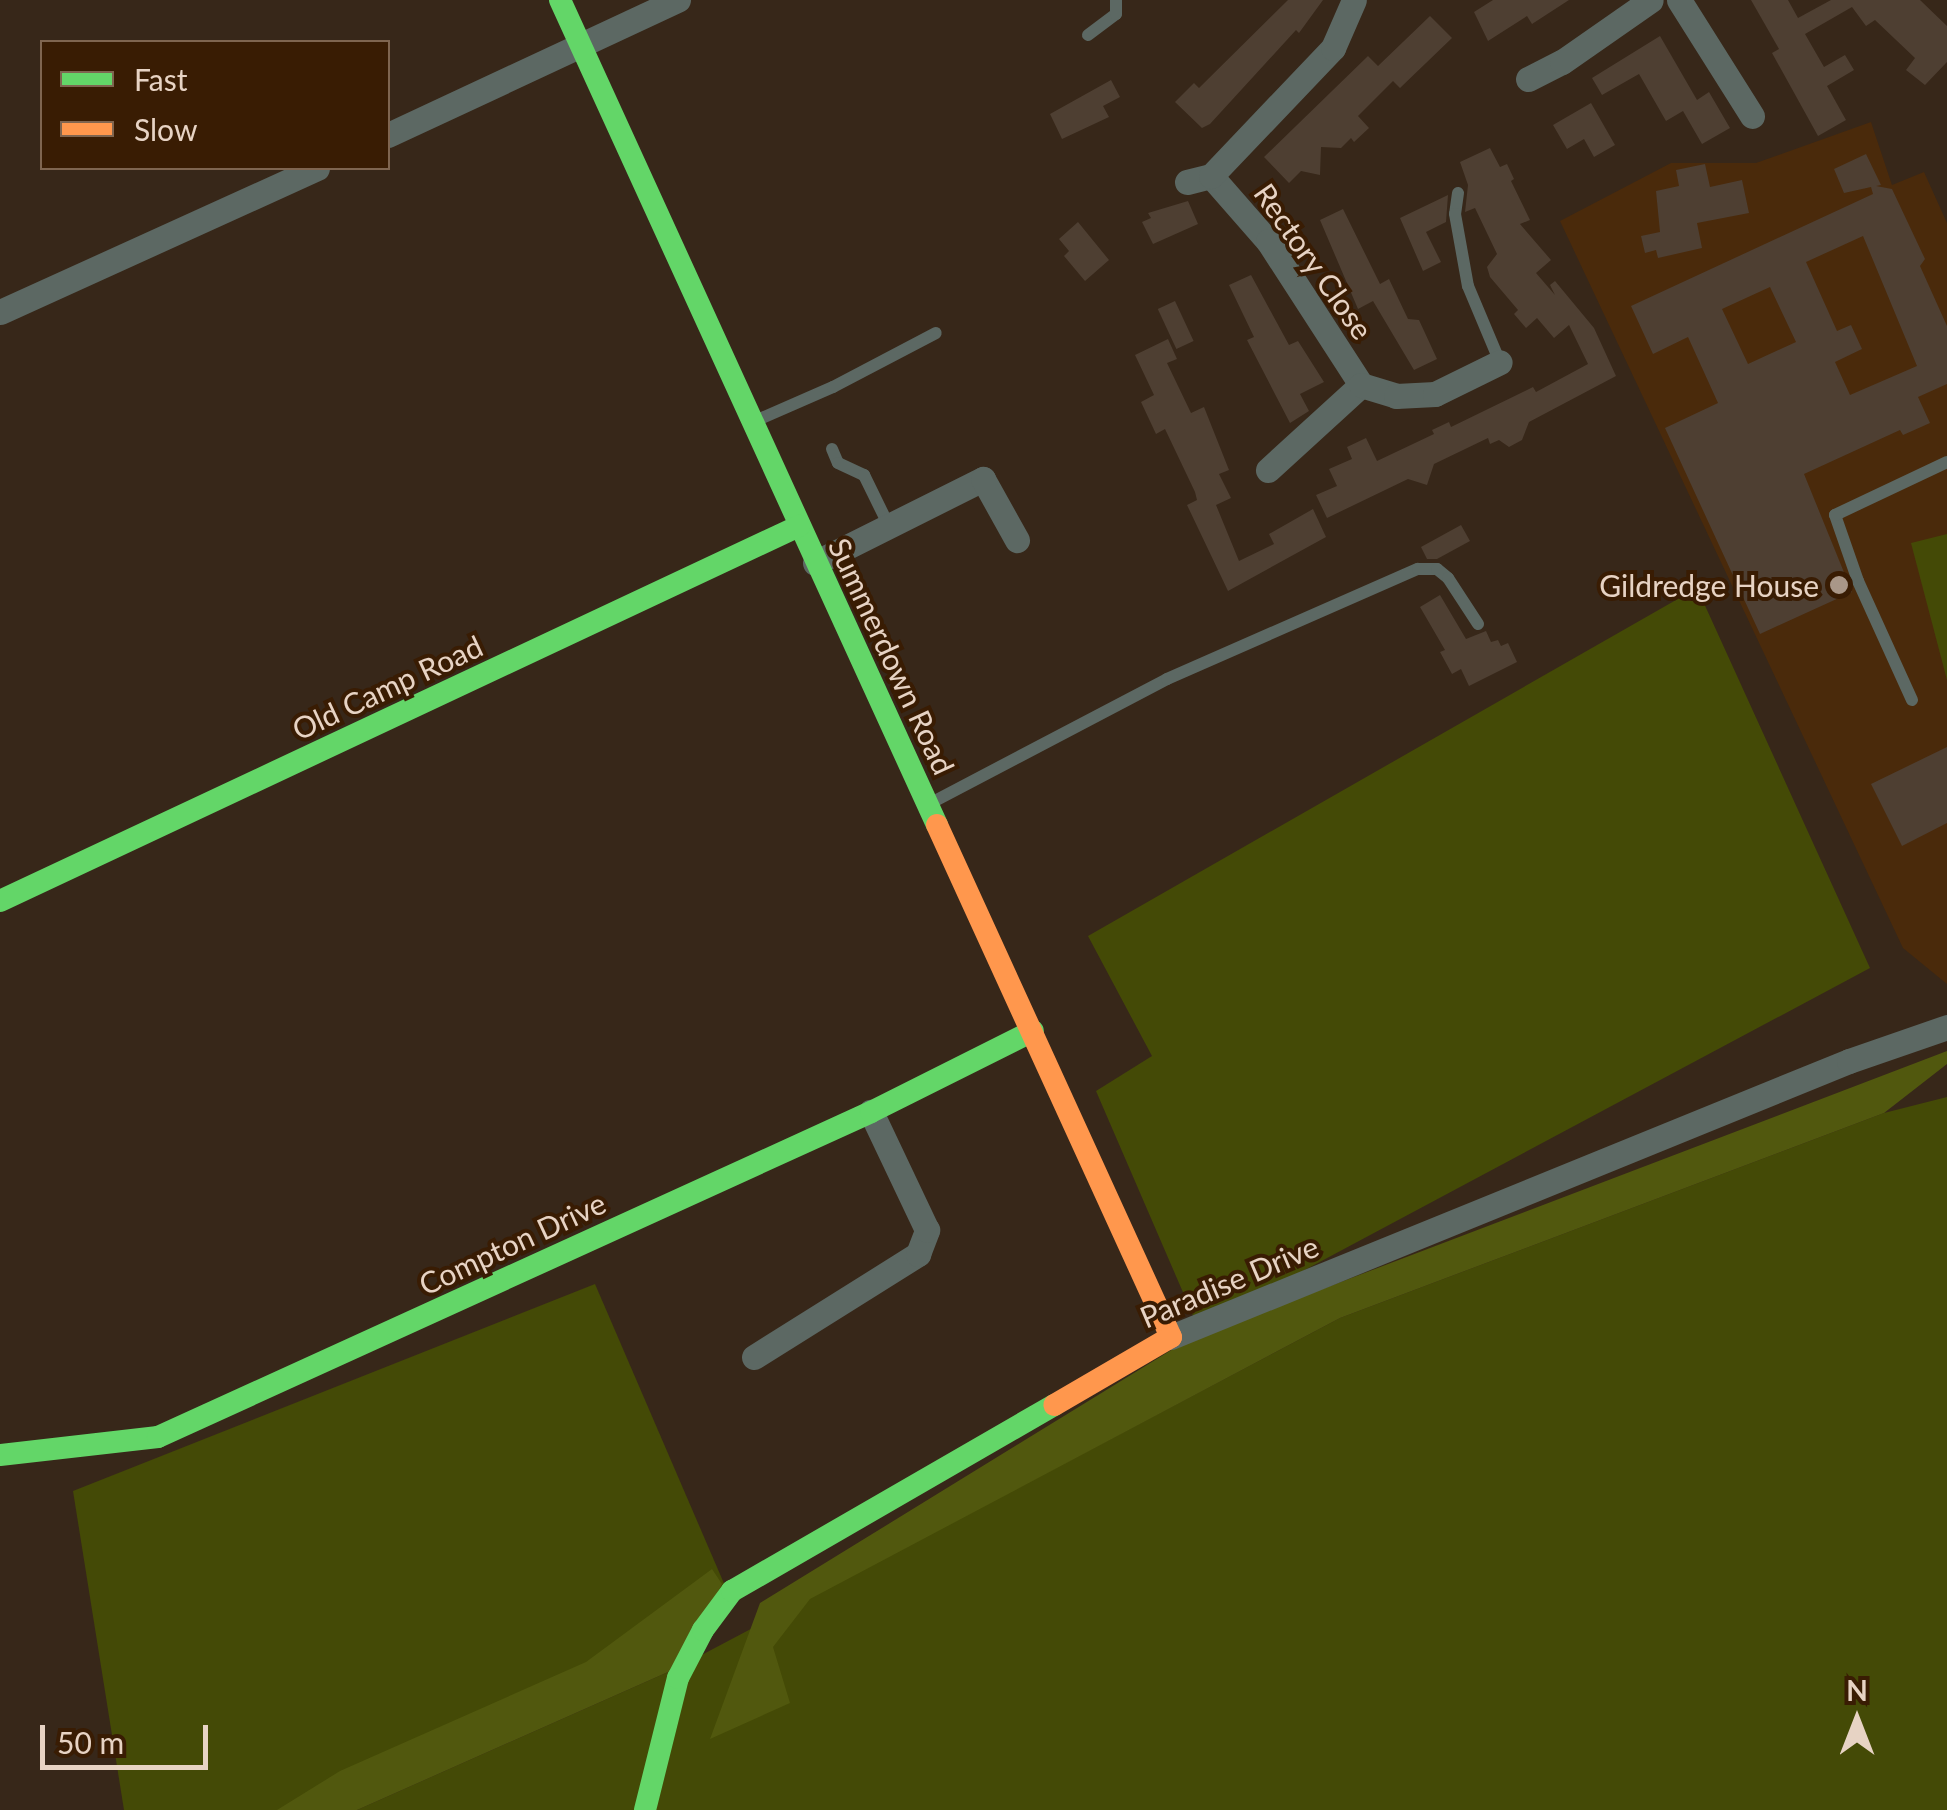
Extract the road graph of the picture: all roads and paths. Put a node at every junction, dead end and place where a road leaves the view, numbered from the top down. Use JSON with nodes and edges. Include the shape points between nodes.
{"nodes":[{"id":1,"x":560,"y":0,"type":"edge"},
{"id":2,"x":678,"y":0,"type":"edge"},
{"id":3,"x":1116,"y":0,"type":"edge"},
{"id":4,"x":1354,"y":0,"type":"edge"},
{"id":5,"x":1651,"y":0,"type":"edge"},
{"id":6,"x":1679,"y":0,"type":"edge"},
{"id":7,"x":1088,"y":35,"type":"dead end"},
{"id":8,"x":582,"y":46,"type":"junction"},
{"id":9,"x":1528,"y":80,"type":"dead end"},
{"id":10,"x":1752,"y":116,"type":"dead end"},
{"id":11,"x":390,"y":134,"type":"edge"},
{"id":12,"x":313,"y":170,"type":"edge"},
{"id":13,"x":1458,"y":193,"type":"dead end"},
{"id":14,"x":0,"y":312,"type":"edge"},
{"id":15,"x":936,"y":333,"type":"dead end"},
{"id":16,"x":1500,"y":362,"type":"joint"},
{"id":17,"x":1360,"y":386,"type":"junction"},
{"id":18,"x":752,"y":422,"type":"junction"},
{"id":19,"x":832,"y":449,"type":"dead end"},
{"id":20,"x":1947,"y":462,"type":"edge"},
{"id":21,"x":1268,"y":470,"type":"dead end"},
{"id":22,"x":800,"y":526,"type":"junction"},
{"id":23,"x":890,"y":526,"type":"junction"},
{"id":24,"x":1018,"y":540,"type":"dead end"},
{"id":25,"x":815,"y":563,"type":"junction"},
{"id":26,"x":1478,"y":624,"type":"dead end"},
{"id":27,"x":1912,"y":700,"type":"dead end"},
{"id":28,"x":927,"y":805,"type":"junction"},
{"id":29,"x":0,"y":901,"type":"edge"},
{"id":30,"x":1947,"y":1027,"type":"edge"},
{"id":31,"x":1032,"y":1031,"type":"junction"},
{"id":32,"x":872,"y":1112,"type":"junction"},
{"id":33,"x":1171,"y":1337,"type":"junction"},
{"id":34,"x":754,"y":1358,"type":"dead end"},
{"id":35,"x":0,"y":1455,"type":"edge"},
{"id":36,"x":645,"y":1810,"type":"edge"}],
"edges":[{"from":1,"to":8,"type":"street","name":"Summerdown Road"},
{"from":2,"to":8,"type":"street"},
{"from":3,"to":7,"type":"lane","via":[[1116,14]]},
{"from":4,"to":17,"type":"street","name":"Rectory Close","via":[[1333,48],[1199,179],[1268,241]]},
{"from":5,"to":9,"type":"street"},
{"from":6,"to":10,"type":"street","via":[[1734,62]]},
{"from":8,"to":11,"type":"street"},
{"from":8,"to":18,"type":"street","name":"Summerdown Road"},
{"from":12,"to":14,"type":"street"},
{"from":13,"to":16,"type":"lane","via":[[1455,214],[1468,286]]},
{"from":15,"to":18,"type":"lane"},
{"from":16,"to":17,"type":"street","name":"Rectory Close","via":[[1435,394],[1396,396]]},
{"from":17,"to":21,"type":"street","name":"Rectory Close"},
{"from":18,"to":22,"type":"street","name":"Summerdown Road"},
{"from":19,"to":23,"type":"lane","via":[[838,463],[864,475]]},
{"from":20,"to":27,"type":"lane","via":[[1835,515]]},
{"from":22,"to":25,"type":"street","name":"Summerdown Road"},
{"from":22,"to":29,"type":"street","name":"Old Camp Road"},
{"from":23,"to":24,"type":"street","via":[[983,479]]},
{"from":23,"to":25,"type":"street"},
{"from":25,"to":28,"type":"street","name":"Summerdown Road"},
{"from":26,"to":28,"type":"lane","via":[[1448,578],[1437,569],[1418,569],[1166,680]]},
{"from":28,"to":31,"type":"street","name":"Summerdown Road"},
{"from":30,"to":33,"type":"street","name":"Paradise Drive","via":[[1848,1061]]},
{"from":31,"to":32,"type":"street","name":"Compton Drive"},
{"from":31,"to":33,"type":"street","name":"Summerdown Road"},
{"from":32,"to":34,"type":"street","via":[[926,1230],[918,1254]]},
{"from":32,"to":35,"type":"street","name":"Compton Drive","via":[[158,1437]]},
{"from":33,"to":36,"type":"street","name":"Paradise Drive","via":[[732,1592],[678,1678]]}]}
